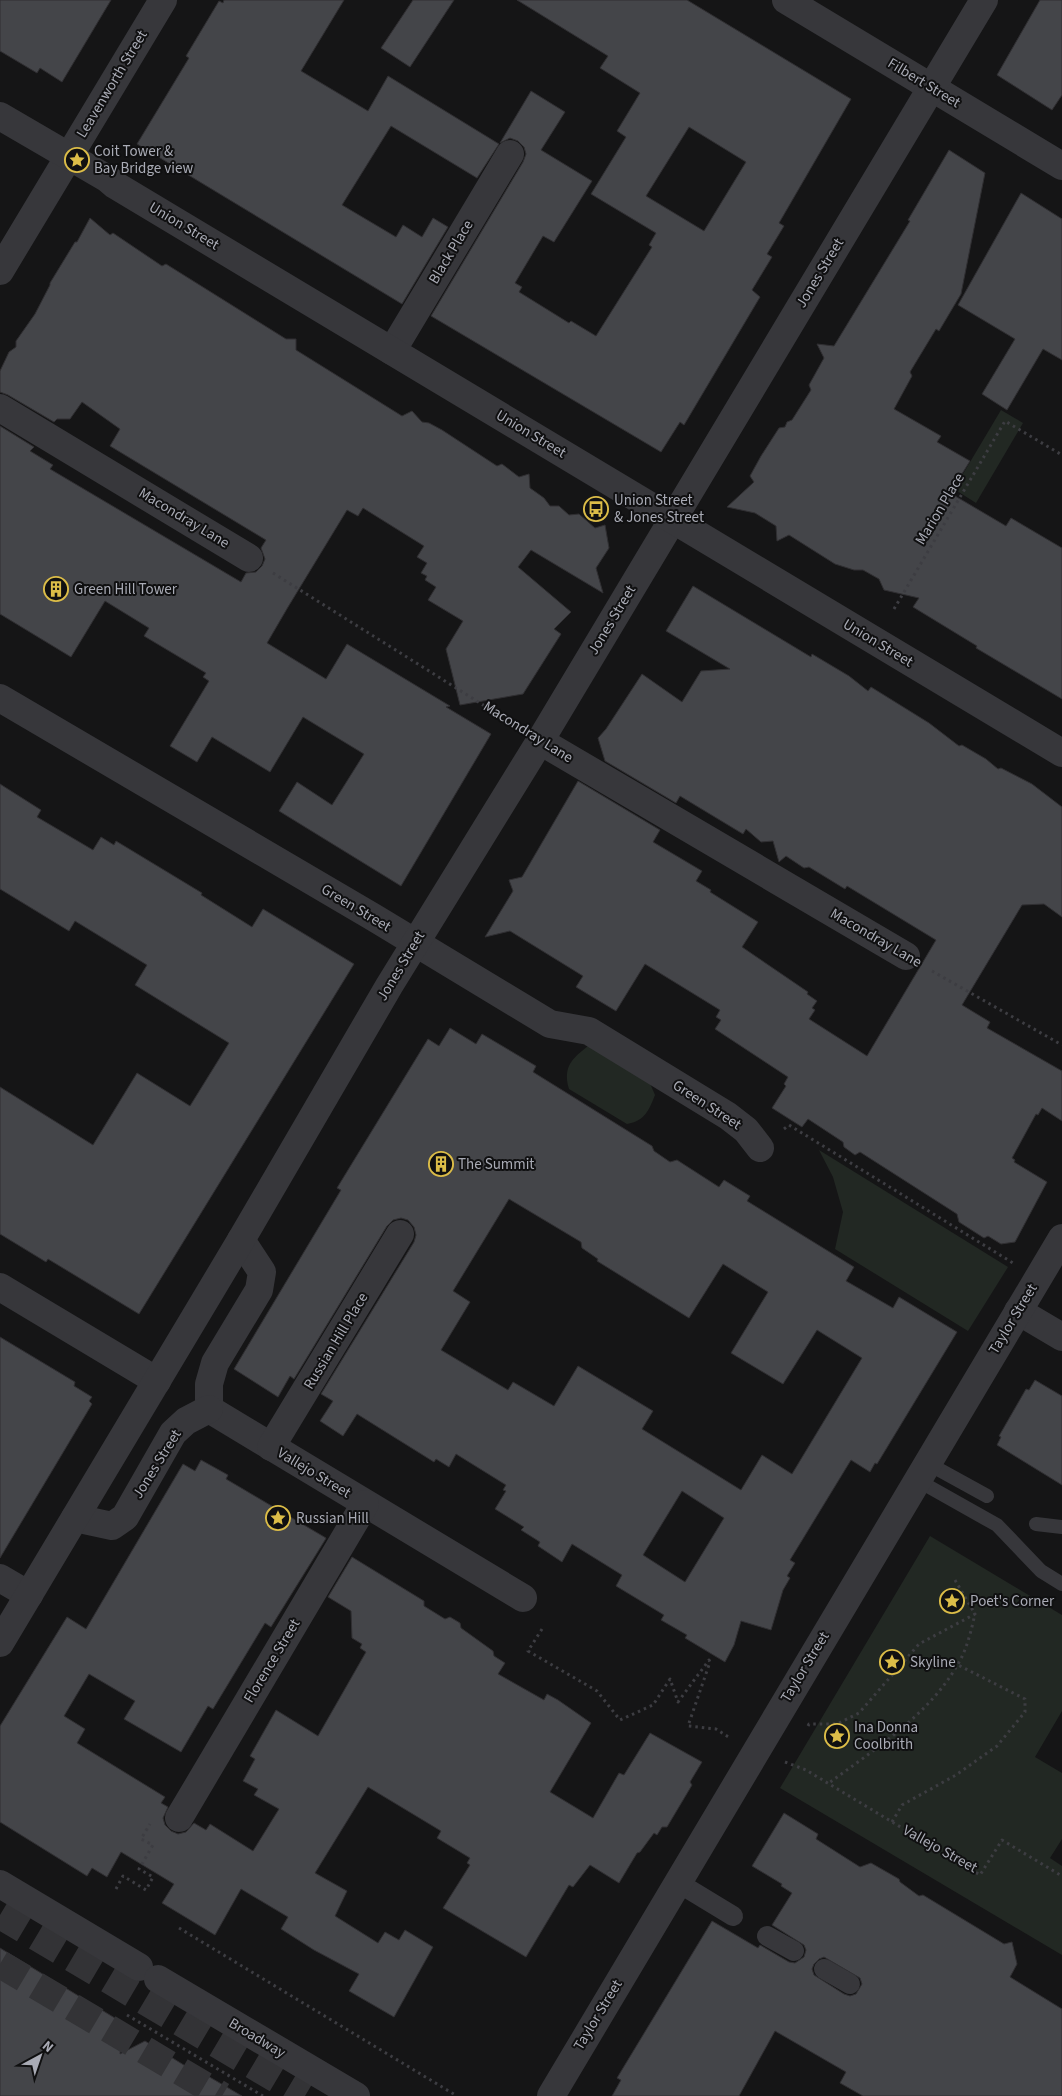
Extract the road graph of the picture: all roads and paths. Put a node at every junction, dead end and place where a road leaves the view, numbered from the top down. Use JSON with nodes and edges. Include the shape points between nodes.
{"nodes":[{"id":1,"x":162,"y":0,"type":"edge"},
{"id":2,"x":984,"y":0,"type":"edge"},
{"id":3,"x":798,"y":3,"type":"edge"},
{"id":4,"x":931,"y":88,"type":"junction"},
{"id":5,"x":0,"y":116,"type":"edge"},
{"id":6,"x":510,"y":154,"type":"dead end"},
{"id":7,"x":69,"y":157,"type":"junction"},
{"id":8,"x":1062,"y":166,"type":"edge"},
{"id":9,"x":0,"y":271,"type":"edge"},
{"id":10,"x":392,"y":351,"type":"junction"},
{"id":11,"x":0,"y":408,"type":"edge"},
{"id":12,"x":1062,"y":456,"type":"edge"},
{"id":13,"x":673,"y":519,"type":"junction"},
{"id":14,"x":249,"y":558,"type":"joint"},
{"id":15,"x":894,"y":609,"type":"dead end"},
{"id":16,"x":0,"y":698,"type":"edge"},
{"id":17,"x":540,"y":740,"type":"junction"},
{"id":18,"x":1062,"y":753,"type":"edge"},
{"id":19,"x":415,"y":943,"type":"junction"},
{"id":20,"x":906,"y":956,"type":"joint"},
{"id":21,"x":1062,"y":1046,"type":"edge"},
{"id":22,"x":789,"y":1126,"type":"dead end"},
{"id":23,"x":760,"y":1148,"type":"dead end"},
{"id":24,"x":400,"y":1234,"type":"dead end"},
{"id":25,"x":1062,"y":1238,"type":"edge"},
{"id":26,"x":241,"y":1240,"type":"junction"},
{"id":27,"x":1016,"y":1264,"type":"dead end"},
{"id":28,"x":0,"y":1287,"type":"edge"},
{"id":29,"x":1018,"y":1311,"type":"junction"},
{"id":30,"x":1062,"y":1337,"type":"edge"},
{"id":31,"x":156,"y":1381,"type":"junction"},
{"id":32,"x":209,"y":1410,"type":"junction"},
{"id":33,"x":271,"y":1447,"type":"junction"},
{"id":34,"x":922,"y":1471,"type":"junction"},
{"id":35,"x":987,"y":1496,"type":"dead end"},
{"id":36,"x":365,"y":1504,"type":"junction"},
{"id":37,"x":75,"y":1518,"type":"junction"},
{"id":38,"x":1036,"y":1524,"type":"dead end"},
{"id":39,"x":1062,"y":1527,"type":"edge"},
{"id":40,"x":0,"y":1578,"type":"edge"},
{"id":41,"x":955,"y":1580,"type":"dead end"},
{"id":42,"x":1062,"y":1584,"type":"edge"},
{"id":43,"x":28,"y":1594,"type":"junction"},
{"id":44,"x":522,"y":1598,"type":"dead end"},
{"id":45,"x":975,"y":1614,"type":"junction"},
{"id":46,"x":542,"y":1629,"type":"dead end"},
{"id":47,"x":0,"y":1642,"type":"edge"},
{"id":48,"x":958,"y":1665,"type":"junction"},
{"id":49,"x":716,"y":1729,"type":"dead end"},
{"id":50,"x":805,"y":1732,"type":"dead end"},
{"id":51,"x":790,"y":1754,"type":"dead end"},
{"id":52,"x":786,"y":1762,"type":"dead end"},
{"id":53,"x":806,"y":1770,"type":"dead end"},
{"id":54,"x":829,"y":1784,"type":"junction"},
{"id":55,"x":179,"y":1818,"type":"dead end"},
{"id":56,"x":892,"y":1822,"type":"junction"},
{"id":57,"x":146,"y":1832,"type":"dead end"},
{"id":58,"x":1062,"y":1876,"type":"edge"},
{"id":59,"x":677,"y":1882,"type":"junction"},
{"id":60,"x":0,"y":1884,"type":"edge"},
{"id":61,"x":116,"y":1889,"type":"dead end"},
{"id":62,"x":733,"y":1916,"type":"dead end"},
{"id":63,"x":179,"y":1928,"type":"dead end"},
{"id":64,"x":767,"y":1936,"type":"dead end"},
{"id":65,"x":794,"y":1952,"type":"dead end"},
{"id":66,"x":824,"y":1969,"type":"dead end"},
{"id":67,"x":850,"y":1984,"type":"dead end"},
{"id":68,"x":127,"y":2015,"type":"dead end"},
{"id":69,"x":263,"y":2096,"type":"edge"},
{"id":70,"x":356,"y":2096,"type":"edge"},
{"id":71,"x":457,"y":2096,"type":"edge"},
{"id":72,"x":550,"y":2096,"type":"edge"}],
"edges":[{"from":1,"to":7,"type":"street","name":"Leavenworth Street"},
{"from":2,"to":4,"type":"street","name":"Jones Street"},
{"from":3,"to":4,"type":"street","name":"Filbert Street"},
{"from":4,"to":8,"type":"street","name":"Filbert Street"},
{"from":4,"to":13,"type":"street","name":"Jones Street"},
{"from":5,"to":7,"type":"street","name":"Union Street"},
{"from":6,"to":10,"type":"street","name":"Black Place"},
{"from":7,"to":9,"type":"street","name":"Leavenworth Street"},
{"from":7,"to":10,"type":"street","name":"Union Street"},
{"from":10,"to":13,"type":"street","name":"Union Street"},
{"from":11,"to":14,"type":"street","name":"Macondray Lane"},
{"from":12,"to":15,"type":"path","name":"Marion Place","via":[[1005,421]]},
{"from":13,"to":17,"type":"street","name":"Jones Street"},
{"from":13,"to":18,"type":"street","name":"Union Street"},
{"from":14,"to":17,"type":"path","name":"Macondray Lane"},
{"from":16,"to":19,"type":"street","name":"Green Street"},
{"from":17,"to":19,"type":"street","name":"Jones Street"},
{"from":17,"to":20,"type":"street","name":"Macondray Lane"},
{"from":19,"to":23,"type":"street","name":"Green Street","via":[[550,1024],[589,1031],[728,1116],[746,1130]]},
{"from":19,"to":26,"type":"street","name":"Jones Street"},
{"from":20,"to":21,"type":"path","name":"Macondray Lane"},
{"from":22,"to":27,"type":"path"},
{"from":24,"to":33,"type":"street","name":"Russian Hill Place"},
{"from":25,"to":29,"type":"street","name":"Taylor Street"},
{"from":26,"to":31,"type":"street","name":"Jones Street"},
{"from":26,"to":32,"type":"street","via":[[262,1272],[259,1290],[215,1363],[209,1384]]},
{"from":28,"to":31,"type":"street"},
{"from":29,"to":30,"type":"street"},
{"from":29,"to":34,"type":"street","name":"Taylor Street"},
{"from":31,"to":37,"type":"street","name":"Jones Street"},
{"from":32,"to":33,"type":"street","name":"Vallejo Street"},
{"from":32,"to":37,"type":"street","name":"Jones Street","via":[[186,1421],[173,1433],[125,1518],[112,1526]]},
{"from":33,"to":36,"type":"street","name":"Vallejo Street"},
{"from":34,"to":35,"type":"lane"},
{"from":34,"to":42,"type":"lane","via":[[997,1525],[1041,1571]]},
{"from":34,"to":59,"type":"street","name":"Taylor Street"},
{"from":36,"to":44,"type":"street","name":"Vallejo Street"},
{"from":36,"to":55,"type":"street","name":"Florence Street"},
{"from":37,"to":43,"type":"street","name":"Jones Street"},
{"from":38,"to":39,"type":"lane"},
{"from":40,"to":43,"type":"street"},
{"from":41,"to":45,"type":"path"},
{"from":43,"to":47,"type":"street","name":"Jones Street"},
{"from":45,"to":48,"type":"path"},
{"from":45,"to":50,"type":"path","via":[[920,1644],[859,1713],[837,1724],[809,1724]]},
{"from":46,"to":49,"type":"path","via":[[528,1651],[597,1691],[620,1720],[653,1705],[670,1680],[678,1702],[709,1660],[688,1726]]},
{"from":48,"to":54,"type":"path","via":[[929,1703]]},
{"from":48,"to":56,"type":"path","via":[[1024,1699],[1025,1712],[997,1746],[902,1805]]},
{"from":51,"to":52,"type":"path"},
{"from":53,"to":54,"type":"path","name":"Vallejo Street"},
{"from":54,"to":56,"type":"path","name":"Vallejo Street"},
{"from":56,"to":58,"type":"path","name":"Vallejo Street","via":[[980,1875],[1002,1840]]},
{"from":57,"to":61,"type":"path","via":[[141,1839],[153,1845],[139,1869],[153,1877],[146,1890],[123,1876]]},
{"from":59,"to":62,"type":"street"},
{"from":59,"to":72,"type":"street","name":"Taylor Street"},
{"from":60,"to":70,"type":"street","name":"Broadway"},
{"from":63,"to":71,"type":"path"},
{"from":64,"to":65,"type":"street"},
{"from":66,"to":67,"type":"street"},
{"from":68,"to":69,"type":"path"}]}
